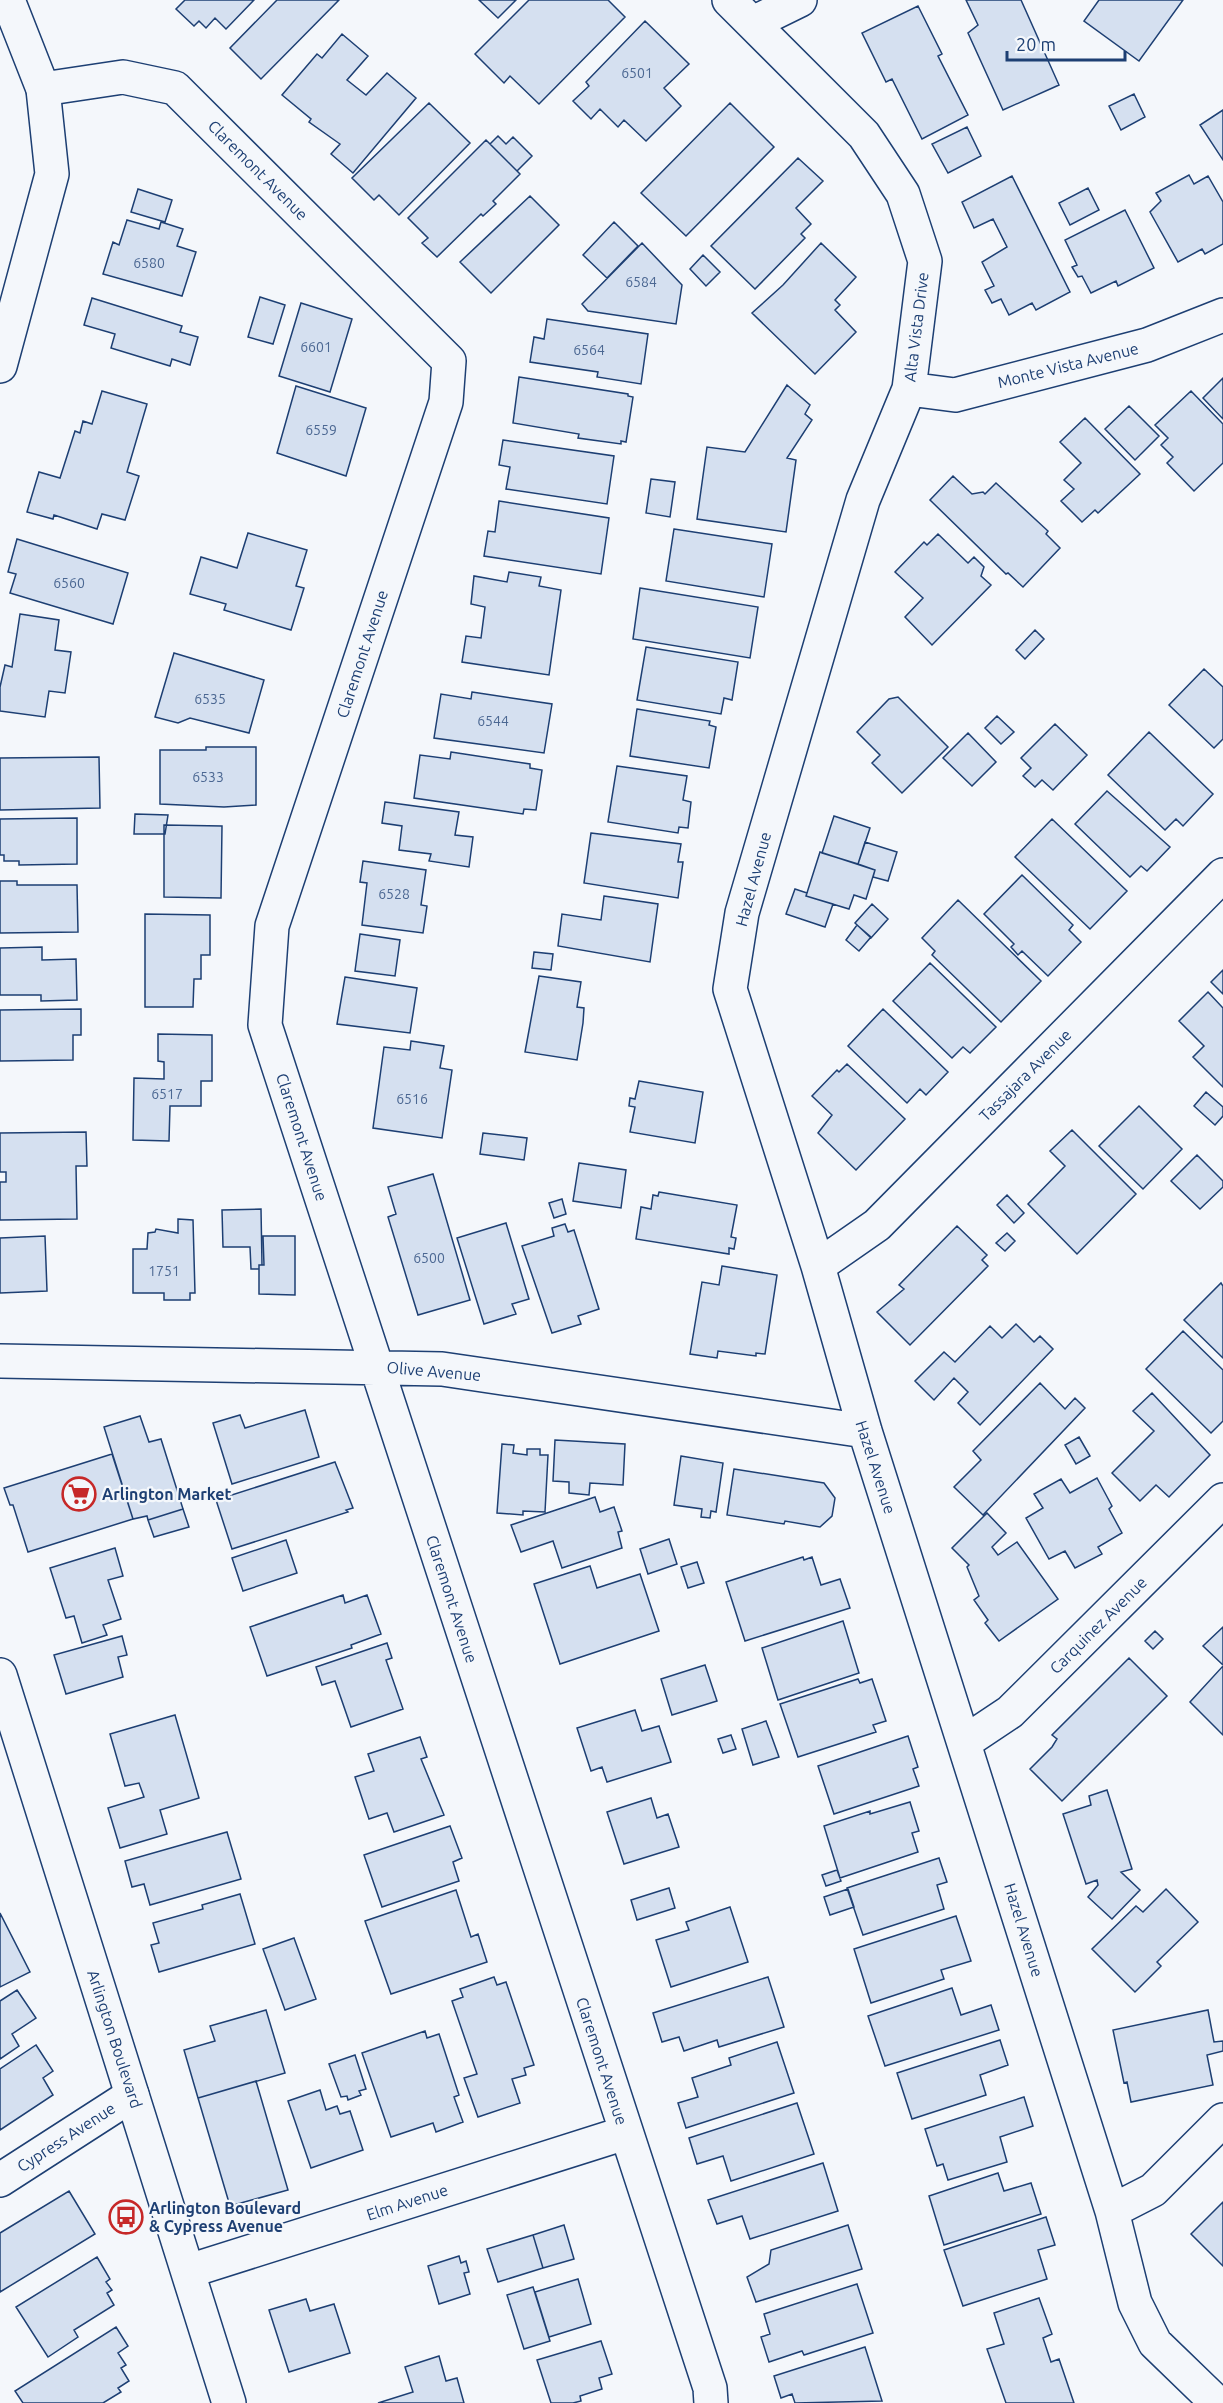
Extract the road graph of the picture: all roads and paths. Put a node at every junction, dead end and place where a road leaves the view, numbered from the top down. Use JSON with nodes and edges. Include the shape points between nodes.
{"nodes":[{"id":1,"x":8,"y":0,"type":"edge"},
{"id":2,"x":729,"y":0,"type":"edge"},
{"id":3,"x":800,"y":0,"type":"edge"},
{"id":4,"x":753,"y":23,"type":"junction"},
{"id":5,"x":43,"y":89,"type":"junction"},
{"id":6,"x":1223,"y":315,"type":"edge"},
{"id":7,"x":0,"y":366,"type":"edge"},
{"id":8,"x":909,"y":389,"type":"junction"},
{"id":9,"x":863,"y":500,"type":"joint"},
{"id":10,"x":1223,"y":875,"type":"edge"},
{"id":11,"x":818,"y":1266,"type":"junction"},
{"id":12,"x":0,"y":1361,"type":"edge"},
{"id":13,"x":377,"y":1367,"type":"junction"},
{"id":14,"x":864,"y":1431,"type":"junction"},
{"id":15,"x":1223,"y":1500,"type":"edge"},
{"id":16,"x":0,"y":1675,"type":"edge"},
{"id":17,"x":965,"y":1742,"type":"junction"},
{"id":18,"x":132,"y":2094,"type":"junction"},
{"id":19,"x":1223,"y":2120,"type":"edge"},
{"id":20,"x":625,"y":2133,"type":"junction"},
{"id":21,"x":0,"y":2180,"type":"edge"},
{"id":22,"x":1112,"y":2211,"type":"junction"},
{"id":23,"x":189,"y":2271,"type":"junction"},
{"id":24,"x":229,"y":2403,"type":"edge"},
{"id":25,"x":711,"y":2403,"type":"edge"},
{"id":26,"x":1217,"y":2403,"type":"edge"}],
"edges":[{"from":1,"to":5,"type":"street"},
{"from":2,"to":4,"type":"street","name":"Alta Vista Drive"},
{"from":3,"to":4,"type":"street"},
{"from":4,"to":8,"type":"street","name":"Alta Vista Drive","via":[[864,135],[903,194],[925,261]]},
{"from":5,"to":7,"type":"street","via":[[52,174]]},
{"from":5,"to":13,"type":"street","name":"Claremont Avenue","via":[[123,77],[176,88],[449,361],[446,402],[273,926],[265,1025]]},
{"from":6,"to":8,"type":"street","name":"Monte Vista Avenue","via":[[1147,345],[955,394]]},
{"from":8,"to":9,"type":"street","name":"Alta Vista Drive"},
{"from":9,"to":11,"type":"street","name":"Hazel Avenue","via":[[741,913],[730,989]]},
{"from":10,"to":11,"type":"street","name":"Tassajara Avenue","via":[[877,1225]]},
{"from":11,"to":14,"type":"street","name":"Hazel Avenue"},
{"from":12,"to":13,"type":"street","name":"Olive Avenue"},
{"from":13,"to":14,"type":"street","name":"Olive Avenue","via":[[442,1368]]},
{"from":13,"to":20,"type":"street","name":"Claremont Avenue"},
{"from":14,"to":17,"type":"street","name":"Hazel Avenue"},
{"from":15,"to":17,"type":"street","name":"Carquinez Avenue","via":[[1010,1712]]},
{"from":16,"to":18,"type":"street","name":"Arlington Boulevard"},
{"from":17,"to":22,"type":"street","name":"Hazel Avenue"},
{"from":18,"to":21,"type":"street","name":"Cypress Avenue"},
{"from":18,"to":23,"type":"street","name":"Arlington Boulevard"},
{"from":19,"to":22,"type":"street","via":[[1153,2190]]},
{"from":20,"to":23,"type":"street","name":"Elm Avenue"},
{"from":20,"to":25,"type":"street","name":"Claremont Avenue","via":[[710,2388]]},
{"from":22,"to":26,"type":"street","name":"Hazel Avenue","via":[[1136,2303],[1155,2343]]},
{"from":23,"to":24,"type":"street","name":"Arlington Boulevard"}]}
